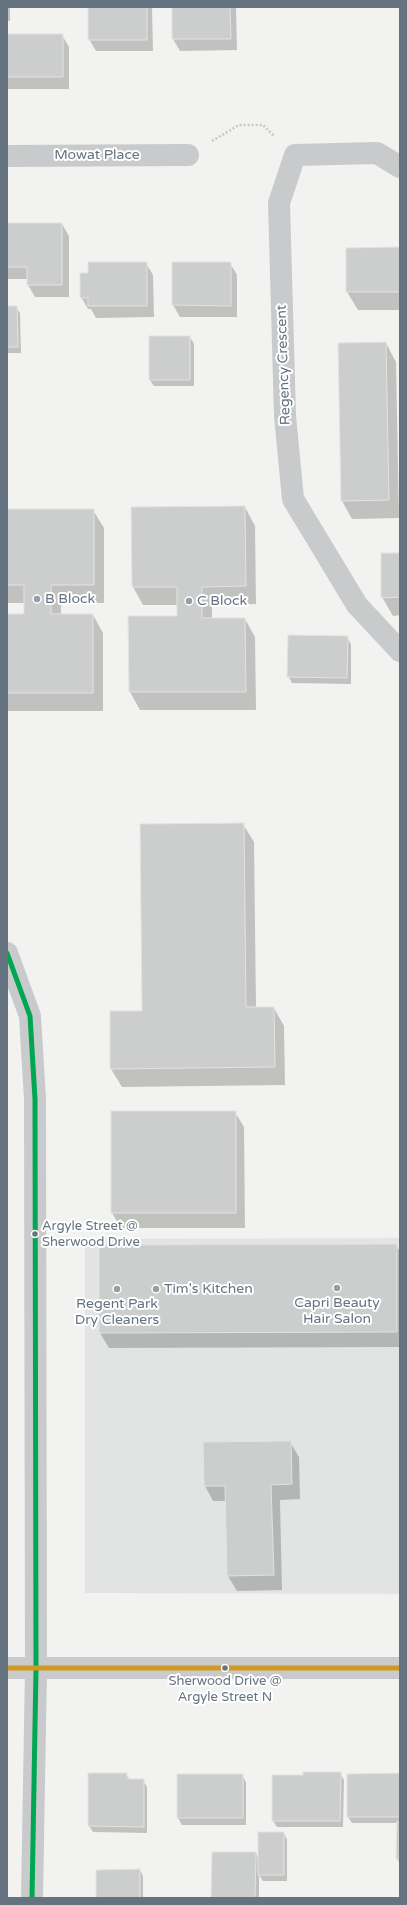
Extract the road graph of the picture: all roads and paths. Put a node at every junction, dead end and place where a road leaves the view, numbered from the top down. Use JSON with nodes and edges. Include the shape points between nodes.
{"nodes":[{"id":1,"x":188,"y":155,"type":"joint"},
{"id":2,"x":295,"y":155,"type":"junction"},
{"id":3,"x":7,"y":156,"type":"edge"},
{"id":4,"x":400,"y":166,"type":"edge"},
{"id":5,"x":400,"y":651,"type":"edge"},
{"id":6,"x":7,"y":953,"type":"edge"},
{"id":7,"x":7,"y":1668,"type":"edge"},
{"id":8,"x":400,"y":1668,"type":"edge"},
{"id":9,"x":36,"y":1669,"type":"junction"},
{"id":10,"x":32,"y":1898,"type":"edge"}],
"edges":[{"from":1,"to":2,"type":"path","via":[[239,125],[263,125]]},
{"from":1,"to":3,"type":"street","name":"Mowat Place"},
{"from":2,"to":4,"type":"street","via":[[377,153]]},
{"from":2,"to":5,"type":"street","name":"Regency Crescent","via":[[278,203],[284,416],[293,499],[357,605]]},
{"from":6,"to":9,"type":"street","via":[[30,1016],[35,1099]]},
{"from":7,"to":9,"type":"street"},
{"from":8,"to":9,"type":"street"},
{"from":9,"to":10,"type":"street"}]}
